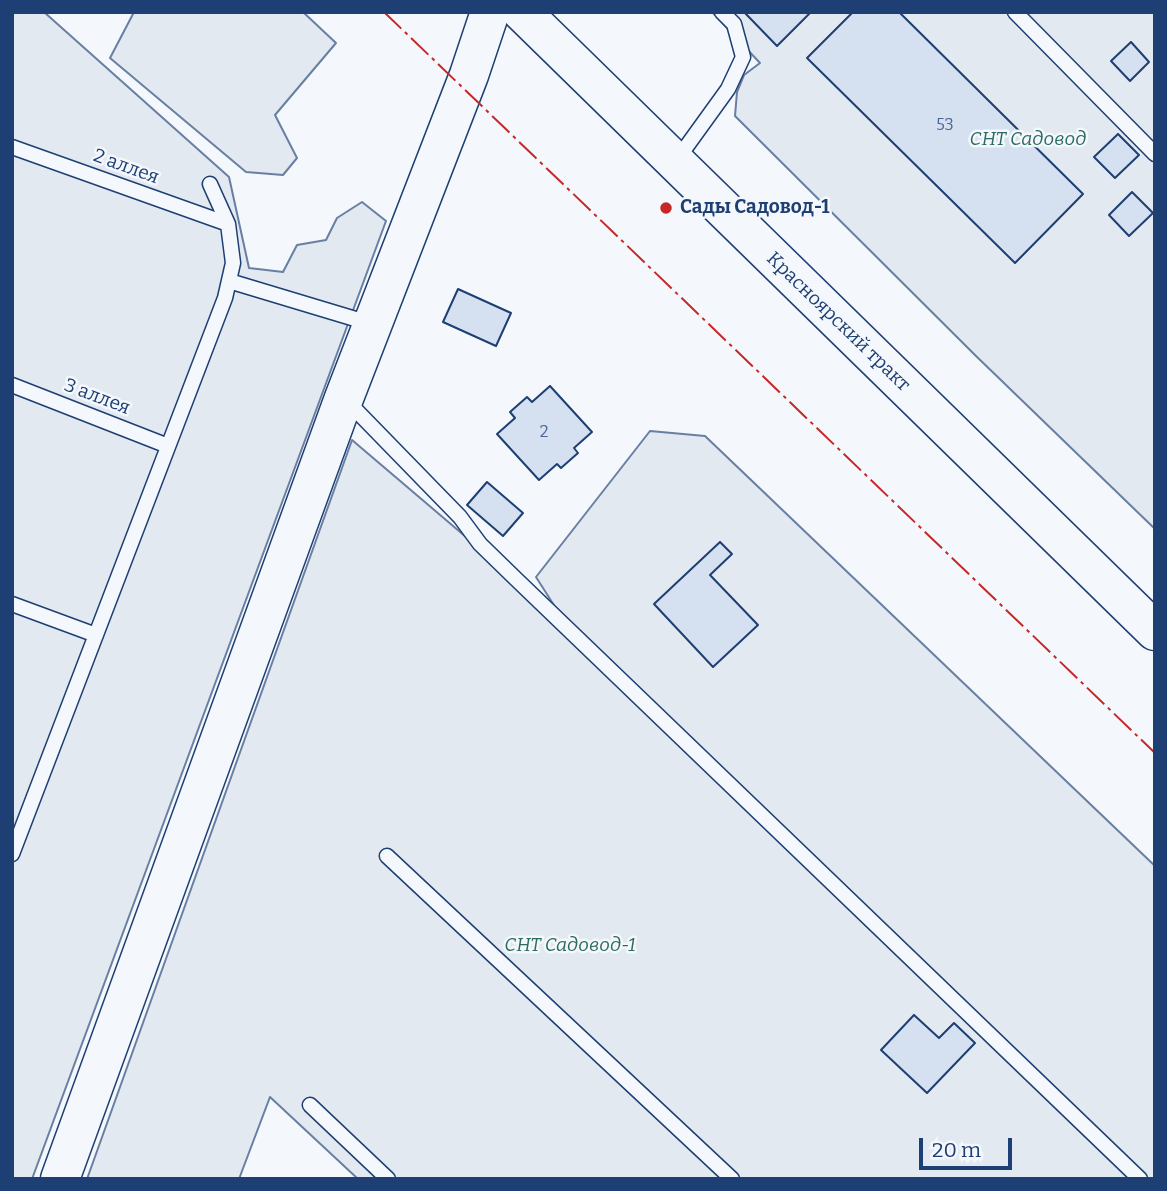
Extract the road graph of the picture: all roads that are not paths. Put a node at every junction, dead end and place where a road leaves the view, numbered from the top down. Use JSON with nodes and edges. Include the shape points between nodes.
{"nodes":[{"id":1,"x":490,"y":12,"type":"edge"},
{"id":2,"x":522,"y":12,"type":"edge"},
{"id":3,"x":723,"y":12,"type":"edge"},
{"id":4,"x":1015,"y":12,"type":"edge"},
{"id":5,"x":12,"y":147,"type":"edge"},
{"id":6,"x":1155,"y":154,"type":"edge"},
{"id":7,"x":675,"y":162,"type":"junction"},
{"id":8,"x":210,"y":184,"type":"dead end"},
{"id":9,"x":228,"y":224,"type":"junction"},
{"id":10,"x":229,"y":281,"type":"junction"},
{"id":11,"x":373,"y":324,"type":"junction"},
{"id":12,"x":12,"y":385,"type":"edge"},
{"id":13,"x":344,"y":398,"type":"junction"},
{"id":14,"x":168,"y":446,"type":"junction"},
{"id":15,"x":12,"y":604,"type":"edge"},
{"id":16,"x":1155,"y":631,"type":"edge"},
{"id":17,"x":96,"y":635,"type":"junction"},
{"id":18,"x":17,"y":828,"type":"edge"},
{"id":19,"x":12,"y":853,"type":"edge"},
{"id":20,"x":387,"y":856,"type":"dead end"},
{"id":21,"x":310,"y":1105,"type":"dead end"},
{"id":22,"x":60,"y":1179,"type":"edge"},
{"id":23,"x":388,"y":1179,"type":"edge"},
{"id":24,"x":732,"y":1179,"type":"edge"},
{"id":25,"x":1140,"y":1179,"type":"edge"}],
"edges":[{"from":1,"to":11,"type":"main road"},
{"from":2,"to":7,"type":"main road","name":"Красноярский тракт"},
{"from":3,"to":7,"type":"lane","via":[[734,24],[743,57],[728,89]]},
{"from":4,"to":6,"type":"lane"},
{"from":5,"to":9,"type":"lane","name":"2 аллея"},
{"from":7,"to":16,"type":"main road","name":"Красноярский тракт"},
{"from":8,"to":9,"type":"lane"},
{"from":9,"to":10,"type":"lane","via":[[233,263]]},
{"from":10,"to":11,"type":"lane"},
{"from":10,"to":14,"type":"lane"},
{"from":11,"to":13,"type":"main road"},
{"from":12,"to":14,"type":"lane","name":"3 аллея"},
{"from":13,"to":22,"type":"main road"},
{"from":13,"to":25,"type":"lane","via":[[460,517],[480,544]]},
{"from":14,"to":17,"type":"lane"},
{"from":15,"to":17,"type":"lane"},
{"from":17,"to":18,"type":"lane"},
{"from":18,"to":19,"type":"lane"},
{"from":20,"to":24,"type":"lane"},
{"from":21,"to":23,"type":"lane"}]}
